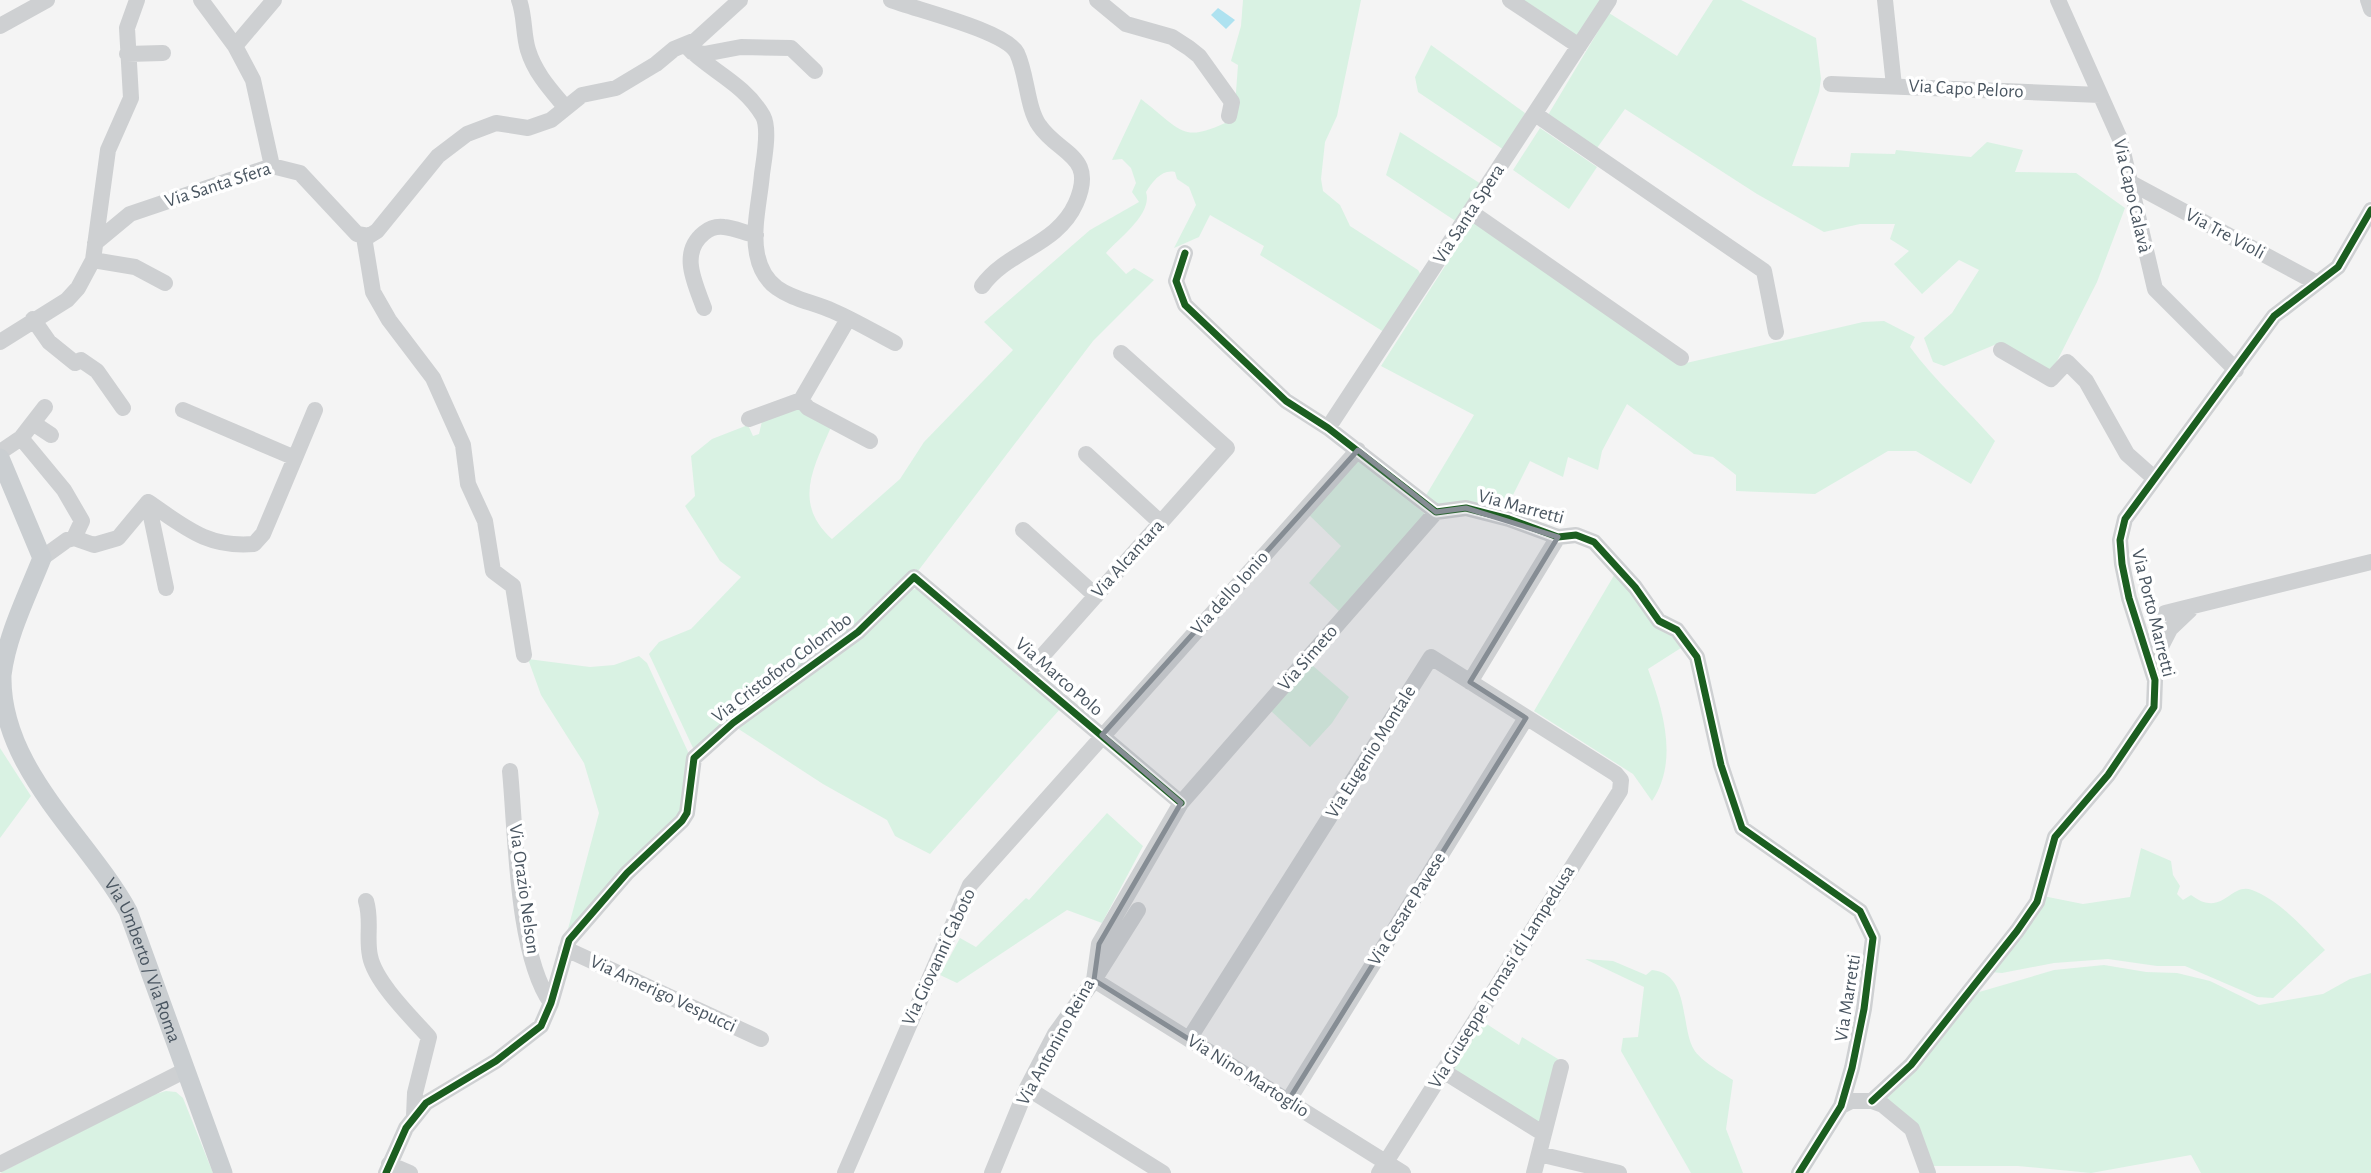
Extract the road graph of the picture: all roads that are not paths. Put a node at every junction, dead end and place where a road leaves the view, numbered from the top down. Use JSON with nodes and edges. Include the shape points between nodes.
{"nodes":[{"id":1,"x":47,"y":0,"type":"edge"},
{"id":2,"x":137,"y":0,"type":"edge"},
{"id":3,"x":201,"y":0,"type":"edge"},
{"id":4,"x":274,"y":0,"type":"edge"},
{"id":5,"x":519,"y":0,"type":"edge"},
{"id":6,"x":740,"y":0,"type":"edge"},
{"id":7,"x":891,"y":0,"type":"edge"},
{"id":8,"x":1097,"y":0,"type":"edge"},
{"id":9,"x":1510,"y":0,"type":"edge"},
{"id":10,"x":1609,"y":0,"type":"edge"},
{"id":11,"x":1885,"y":0,"type":"edge"},
{"id":12,"x":2058,"y":0,"type":"edge"},
{"id":13,"x":2368,"y":0,"type":"edge"},
{"id":14,"x":2371,"y":9,"type":"edge"},
{"id":15,"x":0,"y":26,"type":"edge"},
{"id":16,"x":235,"y":46,"type":"junction"},
{"id":17,"x":1579,"y":46,"type":"junction"},
{"id":18,"x":688,"y":49,"type":"junction"},
{"id":19,"x":163,"y":53,"type":"dead end"},
{"id":20,"x":127,"y":54,"type":"junction"},
{"id":21,"x":815,"y":71,"type":"dead end"},
{"id":22,"x":1831,"y":84,"type":"dead end"},
{"id":23,"x":1894,"y":86,"type":"junction"},
{"id":24,"x":2100,"y":95,"type":"junction"},
{"id":25,"x":565,"y":107,"type":"junction"},
{"id":26,"x":1535,"y":114,"type":"junction"},
{"id":27,"x":1230,"y":116,"type":"dead end"},
{"id":28,"x":272,"y":166,"type":"junction"},
{"id":29,"x":2133,"y":184,"type":"junction"},
{"id":30,"x":2371,"y":210,"type":"edge"},
{"id":31,"x":1471,"y":212,"type":"junction"},
{"id":32,"x":756,"y":235,"type":"junction"},
{"id":33,"x":363,"y":237,"type":"junction"},
{"id":34,"x":95,"y":243,"type":"junction"},
{"id":35,"x":1185,"y":253,"type":"dead end"},
{"id":36,"x":93,"y":260,"type":"junction"},
{"id":37,"x":164,"y":283,"type":"dead end"},
{"id":38,"x":2317,"y":283,"type":"junction"},
{"id":39,"x":982,"y":286,"type":"dead end"},
{"id":40,"x":704,"y":308,"type":"dead end"},
{"id":41,"x":848,"y":319,"type":"junction"},
{"id":42,"x":33,"y":320,"type":"junction"},
{"id":43,"x":1776,"y":332,"type":"dead end"},
{"id":44,"x":0,"y":342,"type":"edge"},
{"id":45,"x":895,"y":343,"type":"dead end"},
{"id":46,"x":2001,"y":350,"type":"dead end"},
{"id":47,"x":1121,"y":353,"type":"dead end"},
{"id":48,"x":1681,"y":358,"type":"dead end"},
{"id":49,"x":2236,"y":370,"type":"junction"},
{"id":50,"x":801,"y":400,"type":"junction"},
{"id":51,"x":45,"y":407,"type":"dead end"},
{"id":52,"x":123,"y":408,"type":"dead end"},
{"id":53,"x":183,"y":410,"type":"dead end"},
{"id":54,"x":315,"y":410,"type":"dead end"},
{"id":55,"x":749,"y":419,"type":"dead end"},
{"id":56,"x":33,"y":423,"type":"junction"},
{"id":57,"x":1328,"y":428,"type":"junction"},
{"id":58,"x":51,"y":435,"type":"dead end"},
{"id":59,"x":21,"y":438,"type":"junction"},
{"id":60,"x":870,"y":441,"type":"dead end"},
{"id":61,"x":1358,"y":450,"type":"junction"},
{"id":62,"x":0,"y":452,"type":"edge"},
{"id":63,"x":1086,"y":454,"type":"dead end"},
{"id":64,"x":0,"y":458,"type":"edge"},
{"id":65,"x":295,"y":458,"type":"junction"},
{"id":66,"x":2154,"y":478,"type":"junction"},
{"id":67,"x":148,"y":502,"type":"junction"},
{"id":68,"x":1436,"y":512,"type":"junction"},
{"id":69,"x":1161,"y":523,"type":"junction"},
{"id":70,"x":1023,"y":530,"type":"dead end"},
{"id":71,"x":1558,"y":537,"type":"junction"},
{"id":72,"x":74,"y":538,"type":"junction"},
{"id":73,"x":42,"y":558,"type":"junction"},
{"id":74,"x":2371,"y":562,"type":"edge"},
{"id":75,"x":915,"y":577,"type":"joint"},
{"id":76,"x":166,"y":588,"type":"dead end"},
{"id":77,"x":1096,"y":596,"type":"junction"},
{"id":78,"x":2194,"y":606,"type":"junction"},
{"id":79,"x":2165,"y":612,"type":"dead end"},
{"id":80,"x":524,"y":656,"type":"dead end"},
{"id":81,"x":2151,"y":666,"type":"junction"},
{"id":82,"x":1029,"y":671,"type":"junction"},
{"id":83,"x":1470,"y":682,"type":"junction"},
{"id":84,"x":1527,"y":718,"type":"junction"},
{"id":85,"x":1102,"y":735,"type":"junction"},
{"id":86,"x":510,"y":771,"type":"dead end"},
{"id":87,"x":1622,"y":780,"type":"joint"},
{"id":88,"x":1181,"y":803,"type":"junction"},
{"id":89,"x":366,"y":901,"type":"dead end"},
{"id":90,"x":1138,"y":910,"type":"dead end"},
{"id":91,"x":566,"y":948,"type":"junction"},
{"id":92,"x":1094,"y":980,"type":"junction"},
{"id":93,"x":551,"y":1003,"type":"junction"},
{"id":94,"x":761,"y":1039,"type":"dead end"},
{"id":95,"x":1189,"y":1039,"type":"junction"},
{"id":96,"x":1561,"y":1067,"type":"dead end"},
{"id":97,"x":184,"y":1071,"type":"junction"},
{"id":98,"x":1443,"y":1071,"type":"junction"},
{"id":99,"x":1027,"y":1088,"type":"junction"},
{"id":100,"x":1288,"y":1101,"type":"junction"},
{"id":101,"x":1872,"y":1101,"type":"junction"},
{"id":102,"x":1841,"y":1106,"type":"junction"},
{"id":103,"x":414,"y":1116,"type":"junction"},
{"id":104,"x":1544,"y":1134,"type":"junction"},
{"id":105,"x":1539,"y":1154,"type":"junction"},
{"id":106,"x":0,"y":1164,"type":"edge"},
{"id":107,"x":388,"y":1168,"type":"edge"},
{"id":108,"x":1383,"y":1168,"type":"edge"},
{"id":109,"x":223,"y":1173,"type":"edge"},
{"id":110,"x":410,"y":1173,"type":"edge"},
{"id":111,"x":845,"y":1173,"type":"edge"},
{"id":112,"x":992,"y":1173,"type":"edge"},
{"id":113,"x":1163,"y":1173,"type":"edge"},
{"id":114,"x":1403,"y":1173,"type":"edge"},
{"id":115,"x":1534,"y":1173,"type":"edge"},
{"id":116,"x":1619,"y":1173,"type":"edge"},
{"id":117,"x":1799,"y":1173,"type":"edge"},
{"id":118,"x":1928,"y":1173,"type":"edge"}],
"edges":[{"from":1,"to":15,"type":"street"},
{"from":2,"to":20,"type":"street","via":[[127,28]]},
{"from":3,"to":16,"type":"street"},
{"from":4,"to":16,"type":"street"},
{"from":5,"to":25,"type":"street","via":[[534,64],[541,80]]},
{"from":6,"to":18,"type":"street"},
{"from":7,"to":39,"type":"street","via":[[1000,38],[1016,50],[1039,125],[1077,158],[1082,174],[1077,202],[1061,227],[1044,242],[1002,263]]},
{"from":8,"to":27,"type":"street","via":[[1126,24],[1172,37],[1199,56],[1232,102]]},
{"from":9,"to":17,"type":"street"},
{"from":10,"to":17,"type":"street","name":"Via Santa Spera"},
{"from":11,"to":23,"type":"street"},
{"from":12,"to":24,"type":"street","name":"Via Capo Calavà"},
{"from":13,"to":14,"type":"street"},
{"from":16,"to":28,"type":"street","via":[[253,80]]},
{"from":17,"to":26,"type":"street","name":"Via Santa Spera"},
{"from":18,"to":21,"type":"street","via":[[704,54],[741,47],[791,48]]},
{"from":18,"to":25,"type":"street","via":[[674,48],[616,88],[590,91]]},
{"from":18,"to":32,"type":"street","via":[[731,77],[764,118]]},
{"from":19,"to":20,"type":"street"},
{"from":20,"to":34,"type":"street","via":[[131,98],[108,150]]},
{"from":22,"to":23,"type":"street","name":"Via Capo Peloro"},
{"from":23,"to":24,"type":"street","name":"Via Capo Peloro"},
{"from":24,"to":29,"type":"street","name":"Via Capo Calavà"},
{"from":25,"to":33,"type":"street","via":[[551,120],[528,128],[496,123],[467,134],[438,156],[377,231]]},
{"from":26,"to":31,"type":"street","name":"Via Santa Spera"},
{"from":26,"to":43,"type":"street","via":[[1764,271]]},
{"from":28,"to":33,"type":"street","name":"Via Santa Sfera","via":[[300,173]]},
{"from":28,"to":34,"type":"street","name":"Via Santa Sfera","via":[[130,214]]},
{"from":29,"to":38,"type":"street","name":"Via Tre Violi"},
{"from":29,"to":49,"type":"street","name":"Via Capo Calavà","via":[[2155,289]]},
{"from":30,"to":38,"type":"street","name":"Via Porto Marretti","via":[[2347,255]]},
{"from":31,"to":48,"type":"street"},
{"from":31,"to":57,"type":"street","name":"Via Santa Spera"},
{"from":32,"to":40,"type":"street","via":[[722,226],[700,236],[690,264]]},
{"from":32,"to":41,"type":"street","via":[[761,269],[783,293]]},
{"from":33,"to":80,"type":"street","via":[[373,292],[433,378],[463,446],[468,484],[485,521],[493,571],[513,586]]},
{"from":34,"to":36,"type":"street"},
{"from":35,"to":57,"type":"street","via":[[1176,281],[1185,305],[1286,401]]},
{"from":36,"to":37,"type":"street","via":[[124,263]]},
{"from":36,"to":42,"type":"street","via":[[78,288]]},
{"from":38,"to":49,"type":"street","name":"Via Porto Marretti","via":[[2274,316]]},
{"from":41,"to":45,"type":"street"},
{"from":41,"to":50,"type":"street"},
{"from":42,"to":44,"type":"street"},
{"from":42,"to":52,"type":"street","via":[[75,363],[82,360],[97,371]]},
{"from":46,"to":66,"type":"street","via":[[2051,379],[2067,362],[2086,381],[2127,454]]},
{"from":47,"to":69,"type":"street","name":"Via Alcantara","via":[[1227,448]]},
{"from":49,"to":66,"type":"street","name":"Via Porto Marretti"},
{"from":50,"to":55,"type":"street"},
{"from":50,"to":60,"type":"street"},
{"from":51,"to":56,"type":"street"},
{"from":53,"to":65,"type":"street"},
{"from":54,"to":65,"type":"street"},
{"from":56,"to":58,"type":"street"},
{"from":56,"to":59,"type":"street"},
{"from":57,"to":61,"type":"street"},
{"from":59,"to":62,"type":"street"},
{"from":59,"to":72,"type":"street","via":[[64,490],[82,521]]},
{"from":61,"to":68,"type":"street"},
{"from":61,"to":85,"type":"street","name":"Via dello Ionio"},
{"from":63,"to":69,"type":"street"},
{"from":64,"to":73,"type":"main road"},
{"from":65,"to":67,"type":"street","via":[[263,534],[254,544],[234,546],[201,537]]},
{"from":66,"to":81,"type":"street","name":"Via Porto Marretti","via":[[2125,519],[2120,540],[2129,598]]},
{"from":67,"to":72,"type":"street","via":[[118,538],[94,545]]},
{"from":67,"to":76,"type":"street"},
{"from":68,"to":71,"type":"street","name":"Via Marretti","via":[[1466,508]]},
{"from":68,"to":88,"type":"street","name":"Via Simeto"},
{"from":69,"to":77,"type":"street","name":"Via Alcantara"},
{"from":70,"to":77,"type":"street"},
{"from":71,"to":83,"type":"street"},
{"from":71,"to":102,"type":"street","name":"Via Marretti","via":[[1576,535],[1594,542],[1659,621],[1677,630],[1697,657],[1721,765],[1742,828],[1860,911],[1873,938],[1864,1009]]},
{"from":72,"to":73,"type":"street"},
{"from":73,"to":97,"type":"main road","name":"Via Umberto / Via Roma","via":[[10,640],[2,674],[7,737],[24,770],[105,873],[128,911]]},
{"from":74,"to":78,"type":"street"},
{"from":75,"to":82,"type":"street","name":"Via Marco Polo"},
{"from":75,"to":91,"type":"street","name":"Via Cristoforo Colombo","via":[[858,632],[733,723],[694,758],[682,821],[627,873]]},
{"from":77,"to":82,"type":"street","name":"Via Alcantara"},
{"from":78,"to":79,"type":"street"},
{"from":78,"to":81,"type":"street","via":[[2169,629]]},
{"from":81,"to":101,"type":"street","name":"Via Porto Marretti","via":[[2154,707],[2108,775],[2055,837],[2037,902],[1911,1065]]},
{"from":82,"to":85,"type":"street","name":"Via Marco Polo"},
{"from":83,"to":84,"type":"street","name":"Via Eugenio Montale"},
{"from":83,"to":95,"type":"street","name":"Via Eugenio Montale","via":[[1430,657]]},
{"from":84,"to":87,"type":"street","name":"Via Eugenio Montale"},
{"from":84,"to":100,"type":"street","name":"Via Cesare Pavese"},
{"from":85,"to":88,"type":"street","name":"Via Marco Polo"},
{"from":85,"to":111,"type":"street","name":"Via Giovanni Caboto","via":[[970,885]]},
{"from":86,"to":93,"type":"street","name":"Via Orazio Nelson","via":[[529,943],[539,982]]},
{"from":87,"to":98,"type":"street","name":"Via Giuseppe Tomasi di Lampedusa","via":[[1620,791]]},
{"from":88,"to":92,"type":"street","name":"Via Antonino Reina","via":[[1099,944]]},
{"from":89,"to":103,"type":"street","via":[[372,965],[429,1037]]},
{"from":90,"to":92,"type":"street"},
{"from":91,"to":93,"type":"street","name":"Via Cristoforo Colombo"},
{"from":91,"to":94,"type":"street","name":"Via Amerigo Vespucci"},
{"from":92,"to":95,"type":"street","name":"Via Nino Martoglio"},
{"from":92,"to":99,"type":"street","name":"Via Antonino Reina","via":[[1055,1034]]},
{"from":93,"to":103,"type":"street","name":"Via Cristoforo Colombo","via":[[541,1026],[526,1040],[426,1103]]},
{"from":95,"to":100,"type":"street","name":"Via Nino Martoglio"},
{"from":96,"to":104,"type":"street"},
{"from":97,"to":106,"type":"street"},
{"from":97,"to":109,"type":"main road","name":"Via Umberto / Via Roma"},
{"from":98,"to":104,"type":"street"},
{"from":98,"to":108,"type":"street","name":"Via Giuseppe Tomasi di Lampedusa"},
{"from":99,"to":112,"type":"street","name":"Via Antonino Reina"},
{"from":99,"to":113,"type":"street"},
{"from":100,"to":108,"type":"street","name":"Via Nino Martoglio"},
{"from":101,"to":102,"type":"street"},
{"from":101,"to":118,"type":"street","via":[[1912,1129]]},
{"from":102,"to":117,"type":"street","name":"Via Marretti"},
{"from":103,"to":107,"type":"street","name":"Via Cristoforo Colombo"},
{"from":104,"to":105,"type":"street"},
{"from":105,"to":115,"type":"street"},
{"from":105,"to":116,"type":"street"},
{"from":107,"to":110,"type":"street"},
{"from":108,"to":114,"type":"street","name":"Via Nino Martoglio"}]}
